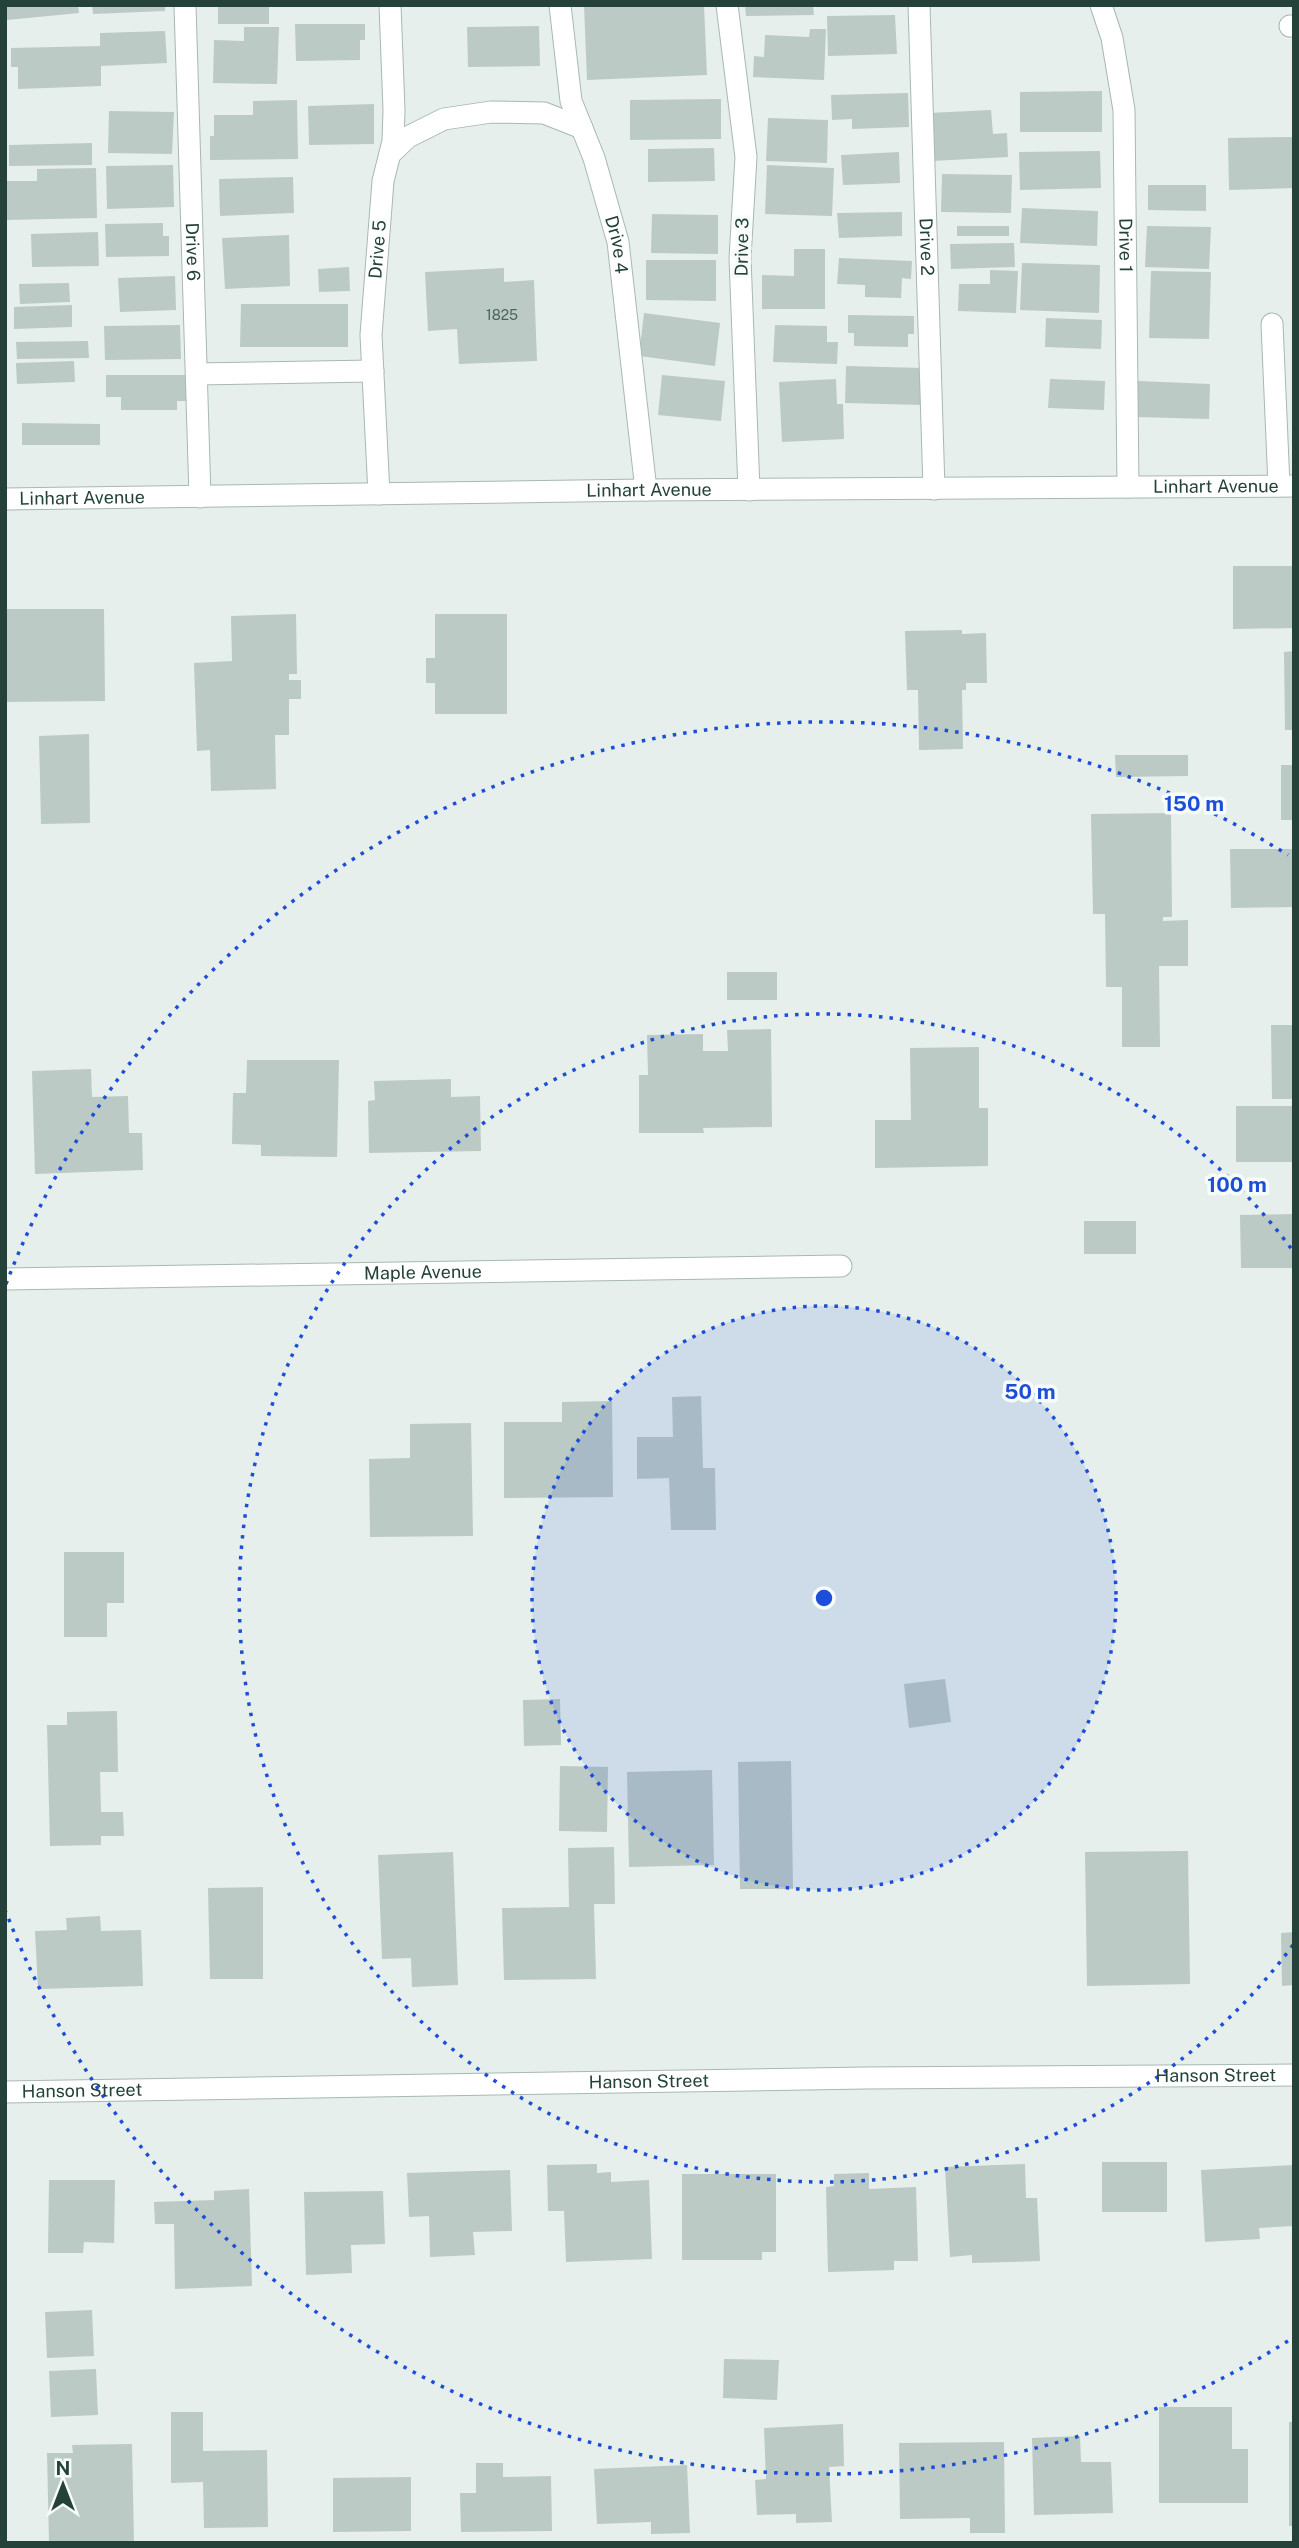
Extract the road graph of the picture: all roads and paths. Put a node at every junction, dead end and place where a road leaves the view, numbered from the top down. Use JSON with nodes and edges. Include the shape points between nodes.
{"nodes":[{"id":1,"x":186,"y":5,"type":"edge"},
{"id":2,"x":390,"y":5,"type":"edge"},
{"id":3,"x":560,"y":5,"type":"edge"},
{"id":4,"x":727,"y":5,"type":"edge"},
{"id":5,"x":919,"y":5,"type":"edge"},
{"id":6,"x":1101,"y":5,"type":"edge"},
{"id":7,"x":582,"y":128,"type":"junction"},
{"id":8,"x":390,"y":154,"type":"junction"},
{"id":9,"x":1272,"y":324,"type":"dead end"},
{"id":10,"x":373,"y":371,"type":"junction"},
{"id":11,"x":197,"y":374,"type":"junction"},
{"id":12,"x":1286,"y":486,"type":"edge"},
{"id":13,"x":1128,"y":487,"type":"junction"},
{"id":14,"x":934,"y":489,"type":"junction"},
{"id":15,"x":749,"y":490,"type":"junction"},
{"id":16,"x":646,"y":491,"type":"junction"},
{"id":17,"x":379,"y":494,"type":"junction"},
{"id":18,"x":200,"y":497,"type":"junction"},
{"id":19,"x":5,"y":499,"type":"edge"},
{"id":20,"x":841,"y":1266,"type":"dead end"},
{"id":21,"x":5,"y":1279,"type":"edge"},
{"id":22,"x":1294,"y":2075,"type":"edge"},
{"id":23,"x":5,"y":2092,"type":"edge"}],
"edges":[{"from":1,"to":11,"type":"street","name":"Drive 6"},
{"from":2,"to":8,"type":"street","name":"Drive 5","via":[[394,110]]},
{"from":3,"to":7,"type":"street","name":"Drive 4","via":[[570,100]]},
{"from":4,"to":15,"type":"street","name":"Drive 3","via":[[746,157],[740,258]]},
{"from":5,"to":14,"type":"street","name":"Drive 2"},
{"from":6,"to":13,"type":"street","name":"Drive 1","via":[[1112,38],[1124,110]]},
{"from":7,"to":8,"type":"street","via":[[544,113],[491,111],[444,119],[408,137]]},
{"from":7,"to":16,"type":"street","name":"Drive 4","via":[[618,242]]},
{"from":8,"to":10,"type":"street","name":"Drive 5","via":[[383,181],[371,335]]},
{"from":9,"to":12,"type":"street"},
{"from":10,"to":11,"type":"street"},
{"from":10,"to":17,"type":"street","name":"Drive 5"},
{"from":11,"to":18,"type":"street","name":"Drive 6"},
{"from":12,"to":13,"type":"street","name":"Linhart Avenue"},
{"from":13,"to":14,"type":"street","name":"Linhart Avenue"},
{"from":14,"to":15,"type":"street","name":"Linhart Avenue"},
{"from":15,"to":16,"type":"street","name":"Linhart Avenue"},
{"from":16,"to":17,"type":"street","name":"Linhart Avenue"},
{"from":17,"to":18,"type":"street","name":"Linhart Avenue"},
{"from":18,"to":19,"type":"street","name":"Linhart Avenue"},
{"from":20,"to":21,"type":"street","name":"Maple Avenue"},
{"from":22,"to":23,"type":"street","name":"Hanson Street"}]}
